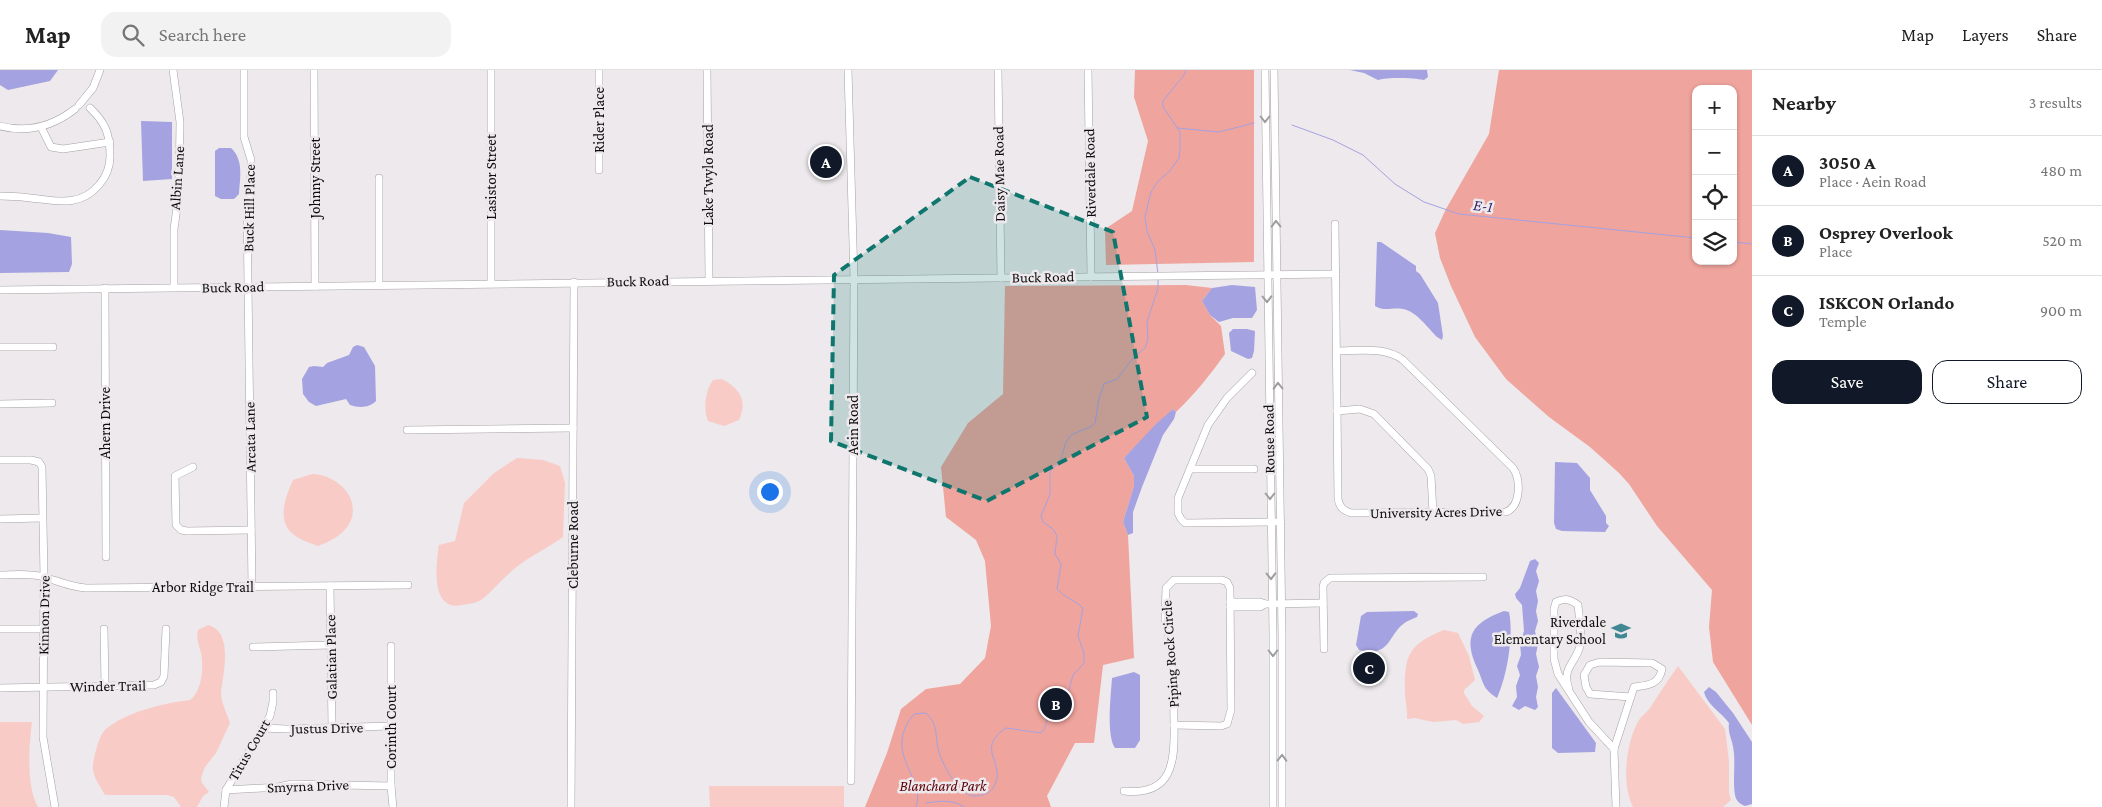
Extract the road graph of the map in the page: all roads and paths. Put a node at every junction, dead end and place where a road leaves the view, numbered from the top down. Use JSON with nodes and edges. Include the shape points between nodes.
{"nodes":[{"id":1,"x":100,"y":70,"type":"edge"},
{"id":2,"x":173,"y":70,"type":"edge"},
{"id":3,"x":244,"y":70,"type":"edge"},
{"id":4,"x":314,"y":70,"type":"edge"},
{"id":5,"x":491,"y":70,"type":"edge"},
{"id":6,"x":599,"y":70,"type":"edge"},
{"id":7,"x":707,"y":70,"type":"edge"},
{"id":8,"x":848,"y":70,"type":"edge"},
{"id":9,"x":998,"y":70,"type":"edge"},
{"id":10,"x":1088,"y":70,"type":"edge"},
{"id":11,"x":1265,"y":70,"type":"edge"},
{"id":12,"x":1274,"y":70,"type":"edge"},
{"id":13,"x":90,"y":108,"type":"dead end"},
{"id":14,"x":0,"y":126,"type":"edge"},
{"id":15,"x":41,"y":127,"type":"junction"},
{"id":16,"x":110,"y":142,"type":"junction"},
{"id":17,"x":600,"y":170,"type":"dead end"},
{"id":18,"x":379,"y":178,"type":"dead end"},
{"id":19,"x":0,"y":196,"type":"edge"},
{"id":20,"x":1335,"y":224,"type":"dead end"},
{"id":21,"x":1267,"y":274,"type":"junction"},
{"id":22,"x":1277,"y":274,"type":"junction"},
{"id":23,"x":1336,"y":274,"type":"junction"},
{"id":24,"x":1091,"y":277,"type":"junction"},
{"id":25,"x":1001,"y":278,"type":"junction"},
{"id":26,"x":854,"y":279,"type":"junction"},
{"id":27,"x":709,"y":281,"type":"junction"},
{"id":28,"x":574,"y":282,"type":"junction"},
{"id":29,"x":491,"y":283,"type":"junction"},
{"id":30,"x":379,"y":285,"type":"junction"},
{"id":31,"x":248,"y":286,"type":"junction"},
{"id":32,"x":315,"y":286,"type":"junction"},
{"id":33,"x":174,"y":287,"type":"junction"},
{"id":34,"x":105,"y":288,"type":"junction"},
{"id":35,"x":0,"y":290,"type":"edge"},
{"id":36,"x":53,"y":346,"type":"dead end"},
{"id":37,"x":0,"y":347,"type":"edge"},
{"id":38,"x":1337,"y":351,"type":"junction"},
{"id":39,"x":1252,"y":373,"type":"dead end"},
{"id":40,"x":52,"y":403,"type":"dead end"},
{"id":41,"x":0,"y":404,"type":"edge"},
{"id":42,"x":1337,"y":411,"type":"junction"},
{"id":43,"x":573,"y":428,"type":"junction"},
{"id":44,"x":407,"y":430,"type":"dead end"},
{"id":45,"x":0,"y":460,"type":"edge"},
{"id":46,"x":193,"y":467,"type":"dead end"},
{"id":47,"x":1190,"y":469,"type":"junction"},
{"id":48,"x":1254,"y":469,"type":"dead end"},
{"id":49,"x":1433,"y":513,"type":"junction"},
{"id":50,"x":42,"y":518,"type":"junction"},
{"id":51,"x":0,"y":519,"type":"edge"},
{"id":52,"x":1270,"y":522,"type":"junction"},
{"id":53,"x":1281,"y":522,"type":"junction"},
{"id":54,"x":251,"y":530,"type":"junction"},
{"id":55,"x":106,"y":557,"type":"dead end"},
{"id":56,"x":0,"y":575,"type":"edge"},
{"id":57,"x":1483,"y":576,"type":"dead end"},
{"id":58,"x":44,"y":577,"type":"junction"},
{"id":59,"x":408,"y":585,"type":"dead end"},
{"id":60,"x":330,"y":586,"type":"junction"},
{"id":61,"x":252,"y":587,"type":"junction"},
{"id":62,"x":1323,"y":603,"type":"junction"},
{"id":63,"x":1268,"y":604,"type":"junction"},
{"id":64,"x":1282,"y":604,"type":"junction"},
{"id":65,"x":1230,"y":605,"type":"junction"},
{"id":66,"x":0,"y":629,"type":"edge"},
{"id":67,"x":43,"y":629,"type":"junction"},
{"id":68,"x":104,"y":629,"type":"dead end"},
{"id":69,"x":166,"y":629,"type":"dead end"},
{"id":70,"x":331,"y":645,"type":"junction"},
{"id":71,"x":391,"y":646,"type":"dead end"},
{"id":72,"x":253,"y":647,"type":"dead end"},
{"id":73,"x":1324,"y":649,"type":"dead end"},
{"id":74,"x":105,"y":685,"type":"junction"},
{"id":75,"x":0,"y":688,"type":"edge"},
{"id":76,"x":43,"y":688,"type":"junction"},
{"id":77,"x":1569,"y":690,"type":"junction"},
{"id":78,"x":273,"y":693,"type":"dead end"},
{"id":79,"x":1631,"y":696,"type":"junction"},
{"id":80,"x":1174,"y":725,"type":"junction"},
{"id":81,"x":391,"y":726,"type":"junction"},
{"id":82,"x":262,"y":728,"type":"junction"},
{"id":83,"x":332,"y":728,"type":"junction"},
{"id":84,"x":1614,"y":749,"type":"junction"},
{"id":85,"x":851,"y":781,"type":"dead end"},
{"id":86,"x":391,"y":786,"type":"junction"},
{"id":87,"x":226,"y":790,"type":"junction"},
{"id":88,"x":1124,"y":791,"type":"dead end"},
{"id":89,"x":55,"y":807,"type":"edge"},
{"id":90,"x":224,"y":807,"type":"edge"},
{"id":91,"x":393,"y":807,"type":"edge"},
{"id":92,"x":571,"y":807,"type":"edge"},
{"id":93,"x":1273,"y":807,"type":"edge"},
{"id":94,"x":1282,"y":807,"type":"edge"},
{"id":95,"x":1616,"y":807,"type":"edge"}],
"edges":[{"from":1,"to":15,"type":"street","via":[[93,88],[77,107],[66,116]]},
{"from":2,"to":33,"type":"street","name":"Albin Lane","via":[[180,122]]},
{"from":3,"to":31,"type":"street","name":"Buck Hill Place","via":[[244,136],[251,160],[247,209]]},
{"from":4,"to":32,"type":"street","name":"Johnny Street"},
{"from":5,"to":29,"type":"street","name":"Lasistor Street"},
{"from":6,"to":17,"type":"street","name":"Rider Place"},
{"from":7,"to":27,"type":"street","name":"Lake Twylo Road"},
{"from":8,"to":26,"type":"street","name":"Aein Road"},
{"from":9,"to":25,"type":"street","name":"Daisy Mae Road"},
{"from":10,"to":24,"type":"street","name":"Riverdale Road"},
{"from":11,"to":21,"type":"street","name":"Rouse Road","one_way":true},
{"from":22,"to":12,"type":"street","name":"Rouse Road","one_way":true},
{"from":13,"to":16,"type":"street","via":[[102,119]]},
{"from":14,"to":15,"type":"street","via":[[11,129]]},
{"from":15,"to":16,"type":"street","via":[[51,147],[63,149]]},
{"from":16,"to":19,"type":"street","via":[[110,162],[104,179],[83,198],[64,203]]},
{"from":18,"to":30,"type":"street"},
{"from":20,"to":23,"type":"street","name":"University Acres Drive"},
{"from":21,"to":22,"type":"street","name":"Buck Road"},
{"from":21,"to":24,"type":"street","name":"Buck Road"},
{"from":21,"to":52,"type":"street","name":"Rouse Road","one_way":true},
{"from":22,"to":23,"type":"street","name":"Buck Road","via":[[1282,270]]},
{"from":53,"to":22,"type":"street","name":"Rouse Road","one_way":true},
{"from":23,"to":38,"type":"street","name":"University Acres Drive"},
{"from":24,"to":25,"type":"street","name":"Buck Road"},
{"from":25,"to":26,"type":"street","name":"Buck Road"},
{"from":26,"to":27,"type":"street","name":"Buck Road"},
{"from":26,"to":85,"type":"street","name":"Aein Road"},
{"from":27,"to":28,"type":"street","name":"Buck Road"},
{"from":28,"to":29,"type":"street","name":"Buck Road"},
{"from":28,"to":43,"type":"street","name":"Cleburne Road"},
{"from":29,"to":30,"type":"street","name":"Buck Road"},
{"from":30,"to":32,"type":"street","name":"Buck Road"},
{"from":31,"to":32,"type":"street","name":"Buck Road"},
{"from":31,"to":33,"type":"street","name":"Buck Road"},
{"from":31,"to":54,"type":"street","name":"Arcata Lane"},
{"from":33,"to":34,"type":"street","name":"Buck Road"},
{"from":34,"to":35,"type":"street","name":"Buck Road"},
{"from":34,"to":55,"type":"street","name":"Ahern Drive"},
{"from":36,"to":37,"type":"street"},
{"from":38,"to":42,"type":"street","name":"University Acres Drive"},
{"from":38,"to":49,"type":"street","name":"University Acres Drive","via":[[1388,351],[1396,354],[1516,473],[1517,504],[1513,509],[1506,512]]},
{"from":39,"to":47,"type":"street","via":[[1227,398],[1208,425]]},
{"from":40,"to":41,"type":"street"},
{"from":42,"to":49,"type":"street","via":[[1360,409],[1374,414],[1428,469]]},
{"from":42,"to":49,"type":"street","name":"University Acres Drive","via":[[1338,499],[1343,510],[1351,513]]},
{"from":43,"to":44,"type":"street"},
{"from":43,"to":92,"type":"street","name":"Cleburne Road"},
{"from":45,"to":50,"type":"street","name":"Kinnon Drive","via":[[39,462],[42,468]]},
{"from":46,"to":54,"type":"street","via":[[175,476],[176,525],[180,530]]},
{"from":47,"to":48,"type":"street"},
{"from":47,"to":52,"type":"street","via":[[1178,498],[1178,513],[1185,523]]},
{"from":50,"to":51,"type":"street"},
{"from":50,"to":58,"type":"street","name":"Kinnon Drive"},
{"from":52,"to":53,"type":"street"},
{"from":52,"to":63,"type":"street","name":"Rouse Road","one_way":true},
{"from":53,"to":64,"type":"street","name":"Rouse Road"},
{"from":54,"to":61,"type":"street","name":"Arcata Lane"},
{"from":56,"to":58,"type":"street","name":"Arbor Ridge Trail"},
{"from":57,"to":62,"type":"street","via":[[1330,578],[1324,583]]},
{"from":58,"to":61,"type":"street","name":"Arbor Ridge Trail","via":[[86,588]]},
{"from":58,"to":67,"type":"street","name":"Kinnon Drive"},
{"from":59,"to":60,"type":"street","name":"Arbor Ridge Trail"},
{"from":60,"to":61,"type":"street","name":"Arbor Ridge Trail"},
{"from":60,"to":70,"type":"street","name":"Galatian Place"},
{"from":62,"to":64,"type":"street"},
{"from":62,"to":73,"type":"street"},
{"from":63,"to":64,"type":"street"},
{"from":63,"to":65,"type":"street","via":[[1260,607]]},
{"from":63,"to":93,"type":"street","name":"Rouse Road","one_way":true},
{"from":94,"to":64,"type":"street","name":"Rouse Road","one_way":true},
{"from":65,"to":80,"type":"street","name":"Piping Rock Circle","via":[[1230,719],[1221,726]]},
{"from":65,"to":80,"type":"street","name":"Piping Rock Circle","via":[[1230,588],[1222,580],[1174,580],[1166,588],[1165,619],[1173,655]]},
{"from":66,"to":67,"type":"street"},
{"from":67,"to":76,"type":"street","name":"Kinnon Drive"},
{"from":68,"to":74,"type":"street"},
{"from":69,"to":74,"type":"street","name":"Winder Trail","via":[[161,682],[154,685]]},
{"from":70,"to":72,"type":"street"},
{"from":70,"to":83,"type":"street","name":"Galatian Place"},
{"from":71,"to":81,"type":"street","name":"Corinth Court"},
{"from":74,"to":76,"type":"street","name":"Winder Trail"},
{"from":75,"to":76,"type":"street","name":"Winder Trail"},
{"from":76,"to":89,"type":"street","name":"Kinnon Drive","via":[[43,741]]},
{"from":77,"to":77,"type":"street","via":[[1558,674],[1554,659],[1554,609],[1556,602],[1563,599],[1578,605],[1580,627],[1580,649],[1568,666],[1566,682]]},
{"from":77,"to":84,"type":"street","via":[[1589,722]]},
{"from":78,"to":82,"type":"street","name":"Titus Court","via":[[270,716]]},
{"from":79,"to":79,"type":"street","via":[[1634,687],[1654,684],[1661,677],[1662,670],[1652,663],[1600,662],[1590,665],[1584,675],[1590,694]]},
{"from":79,"to":84,"type":"street"},
{"from":80,"to":88,"type":"street","via":[[1173,766],[1165,778],[1148,790]]},
{"from":81,"to":83,"type":"street","name":"Justus Drive"},
{"from":81,"to":86,"type":"street","name":"Corinth Court"},
{"from":82,"to":83,"type":"street","name":"Justus Drive"},
{"from":82,"to":87,"type":"street","name":"Titus Court"},
{"from":84,"to":95,"type":"street"},
{"from":86,"to":87,"type":"street","name":"Smyrna Drive","via":[[292,784]]},
{"from":86,"to":91,"type":"street","name":"Corinth Court"},
{"from":87,"to":90,"type":"street","name":"Titus Court"}]}
